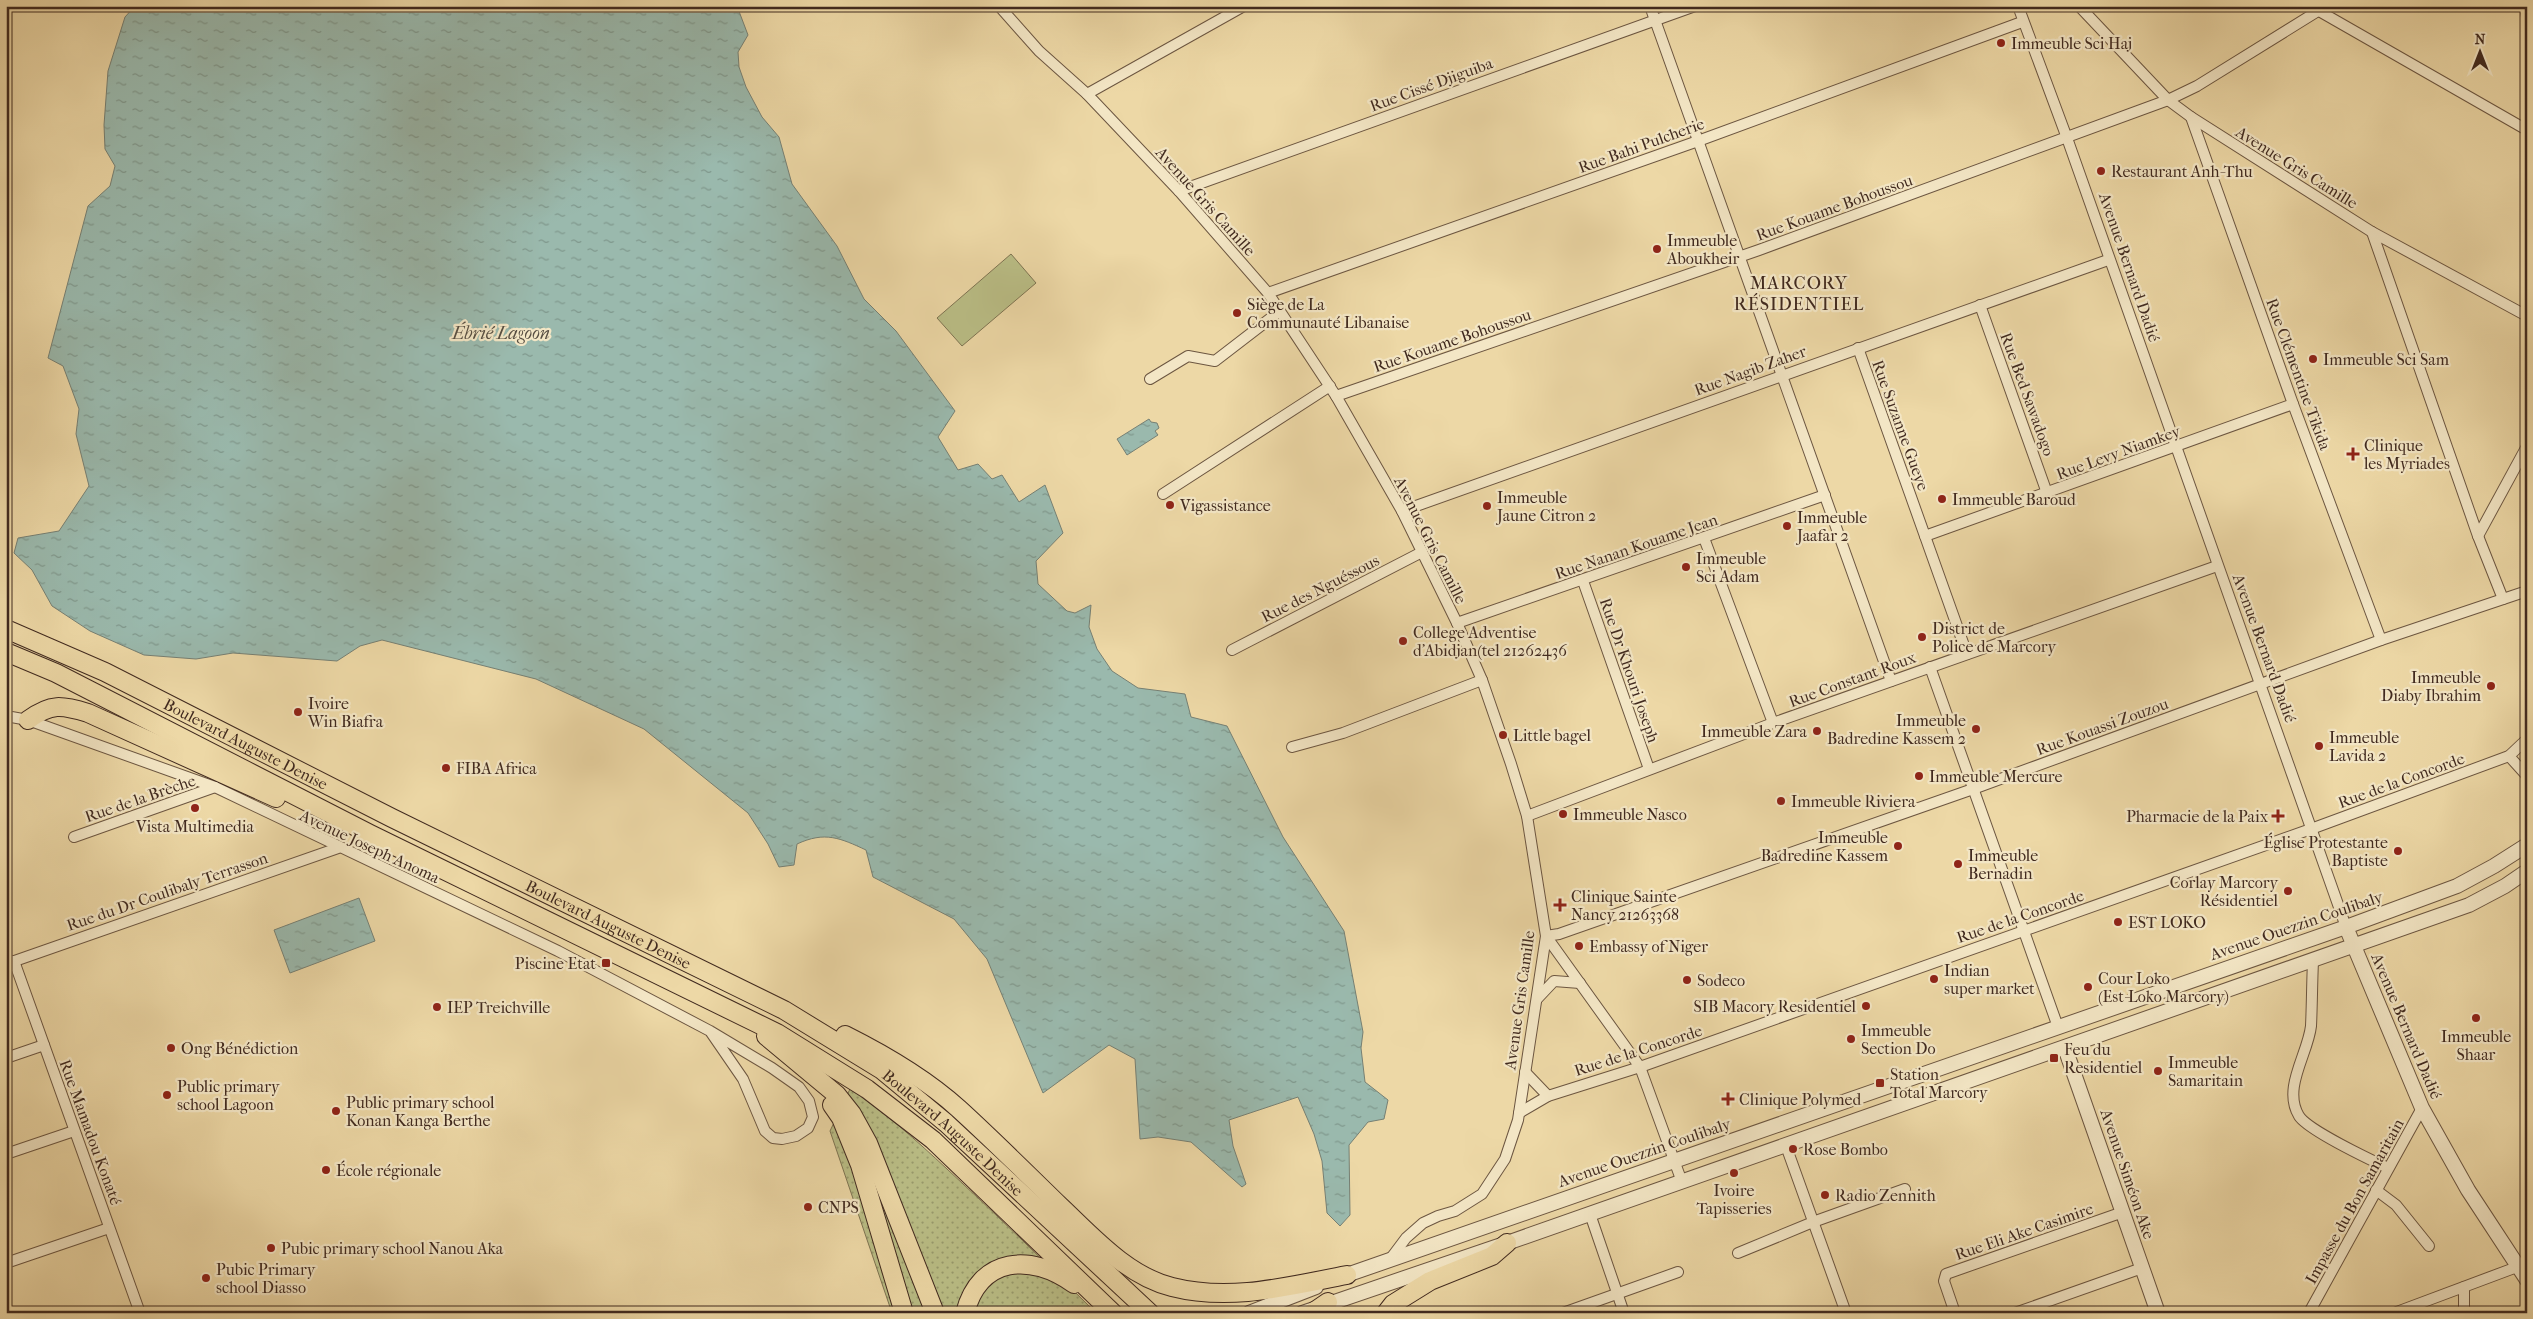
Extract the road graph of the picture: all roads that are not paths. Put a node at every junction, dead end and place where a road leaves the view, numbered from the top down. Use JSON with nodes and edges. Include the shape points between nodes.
{"nodes":[{"id":1,"x":998,"y":6,"type":"edge"},
{"id":2,"x":1244,"y":6,"type":"edge"},
{"id":3,"x":1650,"y":6,"type":"edge"},
{"id":4,"x":1694,"y":6,"type":"edge"},
{"id":5,"x":2018,"y":6,"type":"edge"},
{"id":6,"x":2079,"y":6,"type":"edge"},
{"id":7,"x":2525,"y":6,"type":"edge"},
{"id":8,"x":2322,"y":8,"type":"edge"},
{"id":9,"x":2527,"y":17,"type":"edge"},
{"id":10,"x":1655,"y":20,"type":"junction"},
{"id":11,"x":2022,"y":22,"type":"junction"},
{"id":12,"x":1087,"y":94,"type":"junction"},
{"id":13,"x":2168,"y":100,"type":"junction"},
{"id":14,"x":2191,"y":117,"type":"junction"},
{"id":15,"x":2527,"y":130,"type":"edge"},
{"id":16,"x":2067,"y":138,"type":"junction"},
{"id":17,"x":1698,"y":140,"type":"junction"},
{"id":18,"x":1179,"y":191,"type":"junction"},
{"id":19,"x":2372,"y":232,"type":"junction"},
{"id":20,"x":1740,"y":256,"type":"junction"},
{"id":21,"x":2108,"y":260,"type":"junction"},
{"id":22,"x":1268,"y":292,"type":"junction"},
{"id":23,"x":1980,"y":305,"type":"junction"},
{"id":24,"x":1280,"y":311,"type":"junction"},
{"id":25,"x":2527,"y":316,"type":"edge"},
{"id":26,"x":1858,"y":348,"type":"junction"},
{"id":27,"x":1782,"y":374,"type":"junction"},
{"id":28,"x":1150,"y":379,"type":"dead end"},
{"id":29,"x":1330,"y":386,"type":"junction"},
{"id":30,"x":1336,"y":396,"type":"junction"},
{"id":31,"x":2293,"y":404,"type":"junction"},
{"id":32,"x":2527,"y":446,"type":"edge"},
{"id":33,"x":2175,"y":448,"type":"junction"},
{"id":34,"x":2047,"y":493,"type":"junction"},
{"id":35,"x":1163,"y":494,"type":"dead end"},
{"id":36,"x":1824,"y":495,"type":"junction"},
{"id":37,"x":1402,"y":511,"type":"junction"},
{"id":38,"x":1925,"y":536,"type":"junction"},
{"id":39,"x":2478,"y":536,"type":"junction"},
{"id":40,"x":1704,"y":538,"type":"junction"},
{"id":41,"x":1422,"y":552,"type":"junction"},
{"id":42,"x":2217,"y":566,"type":"junction"},
{"id":43,"x":1583,"y":580,"type":"junction"},
{"id":44,"x":2527,"y":591,"type":"edge"},
{"id":45,"x":2503,"y":599,"type":"junction"},
{"id":46,"x":1457,"y":623,"type":"junction"},
{"id":47,"x":6,"y":629,"type":"edge"},
{"id":48,"x":2381,"y":640,"type":"junction"},
{"id":49,"x":1232,"y":650,"type":"dead end"},
{"id":50,"x":6,"y":652,"type":"edge"},
{"id":51,"x":1967,"y":654,"type":"junction"},
{"id":52,"x":1930,"y":667,"type":"junction"},
{"id":53,"x":1482,"y":680,"type":"junction"},
{"id":54,"x":1891,"y":681,"type":"junction"},
{"id":55,"x":2260,"y":686,"type":"junction"},
{"id":56,"x":6,"y":716,"type":"edge"},
{"id":57,"x":28,"y":720,"type":"junction"},
{"id":58,"x":1773,"y":723,"type":"junction"},
{"id":59,"x":2527,"y":739,"type":"edge"},
{"id":60,"x":1292,"y":747,"type":"dead end"},
{"id":61,"x":2509,"y":756,"type":"junction"},
{"id":62,"x":1649,"y":769,"type":"junction"},
{"id":63,"x":2527,"y":776,"type":"edge"},
{"id":64,"x":215,"y":787,"type":"junction"},
{"id":65,"x":1973,"y":789,"type":"junction"},
{"id":66,"x":1527,"y":816,"type":"junction"},
{"id":67,"x":2311,"y":829,"type":"junction"},
{"id":68,"x":370,"y":834,"type":"junction"},
{"id":69,"x":74,"y":837,"type":"dead end"},
{"id":70,"x":2527,"y":845,"type":"edge"},
{"id":71,"x":338,"y":848,"type":"junction"},
{"id":72,"x":2527,"y":871,"type":"edge"},
{"id":73,"x":2346,"y":927,"type":"junction"},
{"id":74,"x":2024,"y":930,"type":"junction"},
{"id":75,"x":1546,"y":936,"type":"junction"},
{"id":76,"x":2353,"y":947,"type":"junction"},
{"id":77,"x":2313,"y":961,"type":"junction"},
{"id":78,"x":10,"y":962,"type":"edge"},
{"id":79,"x":1580,"y":983,"type":"junction"},
{"id":80,"x":1536,"y":999,"type":"junction"},
{"id":81,"x":784,"y":1010,"type":"junction"},
{"id":82,"x":744,"y":1018,"type":"junction"},
{"id":83,"x":2058,"y":1027,"type":"junction"},
{"id":84,"x":710,"y":1031,"type":"junction"},
{"id":85,"x":44,"y":1045,"type":"junction"},
{"id":86,"x":2065,"y":1048,"type":"junction"},
{"id":87,"x":6,"y":1058,"type":"edge"},
{"id":88,"x":1640,"y":1067,"type":"junction"},
{"id":89,"x":802,"y":1068,"type":"junction"},
{"id":90,"x":1525,"y":1072,"type":"junction"},
{"id":91,"x":1548,"y":1096,"type":"junction"},
{"id":92,"x":2422,"y":1108,"type":"junction"},
{"id":93,"x":1519,"y":1113,"type":"junction"},
{"id":94,"x":74,"y":1131,"type":"junction"},
{"id":95,"x":1786,"y":1146,"type":"junction"},
{"id":96,"x":6,"y":1154,"type":"edge"},
{"id":97,"x":1674,"y":1160,"type":"junction"},
{"id":98,"x":2388,"y":1168,"type":"junction"},
{"id":99,"x":1682,"y":1182,"type":"junction"},
{"id":100,"x":1905,"y":1189,"type":"dead end"},
{"id":101,"x":2376,"y":1190,"type":"junction"},
{"id":102,"x":2123,"y":1212,"type":"junction"},
{"id":103,"x":1590,"y":1214,"type":"junction"},
{"id":104,"x":1813,"y":1222,"type":"junction"},
{"id":105,"x":109,"y":1228,"type":"junction"},
{"id":106,"x":1507,"y":1243,"type":"junction"},
{"id":107,"x":2429,"y":1246,"type":"dead end"},
{"id":108,"x":1738,"y":1253,"type":"dead end"},
{"id":109,"x":1391,"y":1258,"type":"junction"},
{"id":110,"x":6,"y":1263,"type":"edge"},
{"id":111,"x":2517,"y":1267,"type":"junction"},
{"id":112,"x":2142,"y":1268,"type":"junction"},
{"id":113,"x":1678,"y":1272,"type":"dead end"},
{"id":114,"x":1347,"y":1275,"type":"junction"},
{"id":115,"x":2527,"y":1280,"type":"edge"},
{"id":116,"x":2464,"y":1287,"type":"junction"},
{"id":117,"x":1618,"y":1293,"type":"junction"},
{"id":118,"x":1328,"y":1302,"type":"junction"},
{"id":119,"x":2311,"y":1309,"type":"dead end"},
{"id":120,"x":140,"y":1313,"type":"edge"},
{"id":121,"x":904,"y":1313,"type":"edge"},
{"id":122,"x":935,"y":1313,"type":"edge"},
{"id":123,"x":965,"y":1313,"type":"edge"},
{"id":124,"x":1112,"y":1313,"type":"edge"},
{"id":125,"x":1150,"y":1313,"type":"edge"},
{"id":126,"x":1249,"y":1313,"type":"edge"},
{"id":127,"x":1302,"y":1313,"type":"edge"},
{"id":128,"x":1312,"y":1313,"type":"edge"},
{"id":129,"x":1386,"y":1313,"type":"edge"},
{"id":130,"x":1563,"y":1313,"type":"edge"},
{"id":131,"x":1624,"y":1313,"type":"edge"},
{"id":132,"x":1846,"y":1313,"type":"edge"},
{"id":133,"x":1955,"y":1313,"type":"edge"},
{"id":134,"x":2015,"y":1313,"type":"edge"},
{"id":135,"x":2158,"y":1313,"type":"edge"},
{"id":136,"x":2394,"y":1313,"type":"edge"},
{"id":137,"x":2464,"y":1313,"type":"edge"}],
"edges":[{"from":1,"to":12,"type":"street","name":"Avenue Gris Camille","via":[[1039,51]]},
{"from":2,"to":12,"type":"street"},
{"from":3,"to":10,"type":"street"},
{"from":4,"to":10,"type":"street","name":"Rue Cissé Djiguiba"},
{"from":5,"to":11,"type":"street","name":"Avenue Bernard Dadié"},
{"from":6,"to":13,"type":"street","name":"Avenue Gris Camille"},
{"from":7,"to":9,"type":"street"},
{"from":8,"to":13,"type":"street","name":"Rue Kouame Bohoussou","via":[[2205,82]]},
{"from":8,"to":15,"type":"street"},
{"from":10,"to":17,"type":"street"},
{"from":10,"to":18,"type":"street","name":"Rue Cissé Djiguiba"},
{"from":11,"to":16,"type":"street","name":"Avenue Bernard Dadié"},
{"from":11,"to":17,"type":"street","name":"Rue Bahi Pulcherie"},
{"from":12,"to":18,"type":"street","name":"Avenue Gris Camille"},
{"from":13,"to":14,"type":"street","name":"Avenue Gris Camille"},
{"from":13,"to":16,"type":"street","name":"Rue Kouame Bohoussou"},
{"from":14,"to":19,"type":"street","name":"Avenue Gris Camille"},
{"from":14,"to":31,"type":"street","name":"Rue Clémentine Tikida"},
{"from":16,"to":20,"type":"street","name":"Rue Kouame Bohoussou"},
{"from":16,"to":21,"type":"street","name":"Avenue Bernard Dadié"},
{"from":17,"to":20,"type":"street"},
{"from":17,"to":22,"type":"street","name":"Rue Bahi Pulcherie"},
{"from":18,"to":22,"type":"street","name":"Avenue Gris Camille"},
{"from":19,"to":25,"type":"street","name":"Avenue Gris Camille"},
{"from":19,"to":39,"type":"street"},
{"from":20,"to":27,"type":"street"},
{"from":20,"to":30,"type":"street","name":"Rue Kouame Bohoussou"},
{"from":21,"to":23,"type":"street","name":"Rue Nagib Zaher"},
{"from":21,"to":33,"type":"street","name":"Avenue Bernard Dadié"},
{"from":22,"to":24,"type":"street","name":"Avenue Gris Camille"},
{"from":23,"to":26,"type":"street","name":"Rue Nagib Zaher"},
{"from":23,"to":34,"type":"street","name":"Rue Bed Sawadogo"},
{"from":24,"to":28,"type":"street","via":[[1215,361],[1188,356]]},
{"from":24,"to":29,"type":"street","name":"Avenue Gris Camille"},
{"from":26,"to":27,"type":"street","name":"Rue Nagib Zaher"},
{"from":26,"to":38,"type":"street","name":"Rue Suzanne Gueye"},
{"from":27,"to":36,"type":"street"},
{"from":27,"to":37,"type":"street","name":"Rue Nagib Zaher"},
{"from":29,"to":30,"type":"street","name":"Avenue Gris Camille"},
{"from":29,"to":35,"type":"street"},
{"from":30,"to":37,"type":"street","name":"Avenue Gris Camille"},
{"from":31,"to":33,"type":"street","name":"Rue Levy Niamkey"},
{"from":31,"to":48,"type":"street","name":"Rue Clémentine Tikida"},
{"from":32,"to":39,"type":"street"},
{"from":33,"to":34,"type":"street","name":"Rue Levy Niamkey"},
{"from":33,"to":42,"type":"street","name":"Avenue Bernard Dadié"},
{"from":34,"to":38,"type":"street","name":"Rue Levy Niamkey"},
{"from":36,"to":40,"type":"street","name":"Rue Nanan Kouame Jean"},
{"from":36,"to":54,"type":"street"},
{"from":37,"to":41,"type":"street","name":"Avenue Gris Camille"},
{"from":38,"to":51,"type":"street","name":"Rue Suzanne Gueye"},
{"from":39,"to":45,"type":"street"},
{"from":40,"to":43,"type":"street","name":"Rue Nanan Kouame Jean"},
{"from":40,"to":58,"type":"street"},
{"from":41,"to":46,"type":"street","name":"Avenue Gris Camille"},
{"from":41,"to":49,"type":"street","name":"Rue des Nguéssous"},
{"from":42,"to":51,"type":"street","name":"Rue Constant Roux"},
{"from":42,"to":55,"type":"street","name":"Avenue Bernard Dadié"},
{"from":43,"to":46,"type":"street","name":"Rue Nanan Kouame Jean"},
{"from":43,"to":62,"type":"street","name":"Rue Dr Khouri Joseph"},
{"from":44,"to":45,"type":"street","name":"Rue Kouassi Zouzou"},
{"from":45,"to":48,"type":"street","name":"Rue Kouassi Zouzou"},
{"from":46,"to":53,"type":"street","name":"Avenue Gris Camille"},
{"from":47,"to":81,"type":"highway","name":"Boulevard Auguste Denise","via":[[105,672],[392,818]]},
{"from":48,"to":55,"type":"street","name":"Rue Kouassi Zouzou"},
{"from":50,"to":68,"type":"highway","name":"Boulevard Auguste Denise","via":[[56,673]]},
{"from":51,"to":52,"type":"street","name":"Rue Constant Roux"},
{"from":52,"to":54,"type":"street","name":"Rue Constant Roux"},
{"from":52,"to":65,"type":"street"},
{"from":53,"to":60,"type":"street","via":[[1343,733]]},
{"from":53,"to":66,"type":"street","name":"Avenue Gris Camille"},
{"from":54,"to":58,"type":"street","name":"Rue Constant Roux"},
{"from":55,"to":65,"type":"street","name":"Rue Kouassi Zouzou"},
{"from":55,"to":67,"type":"street","name":"Avenue Bernard Dadié"},
{"from":56,"to":57,"type":"street","name":"Avenue Joseph Anoma"},
{"from":57,"to":64,"type":"street","name":"Avenue Joseph Anoma"},
{"from":57,"to":68,"type":"highway","via":[[48,707],[60,706],[88,713],[319,818]]},
{"from":58,"to":62,"type":"street","name":"Rue Constant Roux"},
{"from":59,"to":61,"type":"street","name":"Rue de la Concorde"},
{"from":61,"to":63,"type":"street"},
{"from":61,"to":67,"type":"street","name":"Rue de la Concorde"},
{"from":62,"to":66,"type":"street","name":"Rue Constant Roux"},
{"from":64,"to":69,"type":"street","name":"Rue de la Brèche"},
{"from":64,"to":71,"type":"street","name":"Avenue Joseph Anoma"},
{"from":65,"to":74,"type":"street"},
{"from":65,"to":75,"type":"street","name":"Rue Kouassi Zouzou","via":[[1560,934]]},
{"from":66,"to":75,"type":"street","name":"Avenue Gris Camille"},
{"from":67,"to":73,"type":"street","name":"Avenue Bernard Dadié"},
{"from":67,"to":74,"type":"street","name":"Rue de la Concorde"},
{"from":68,"to":82,"type":"highway","name":"Boulevard Auguste Denise"},
{"from":70,"to":73,"type":"street","name":"Avenue Ouezzin Coulibaly","via":[[2457,886]]},
{"from":71,"to":78,"type":"street","name":"Rue du Dr Coulibaly Terrasson"},
{"from":71,"to":84,"type":"street","name":"Avenue Joseph Anoma","via":[[558,950]]},
{"from":72,"to":76,"type":"street","via":[[2468,905]]},
{"from":73,"to":76,"type":"street","name":"Avenue Bernard Dadié"},
{"from":73,"to":83,"type":"street","name":"Avenue Ouezzin Coulibaly"},
{"from":74,"to":83,"type":"street"},
{"from":74,"to":88,"type":"street","name":"Rue de la Concorde"},
{"from":75,"to":79,"type":"street"},
{"from":75,"to":80,"type":"street","name":"Avenue Gris Camille"},
{"from":76,"to":77,"type":"street"},
{"from":76,"to":92,"type":"street","name":"Avenue Bernard Dadié"},
{"from":77,"to":86,"type":"street"},
{"from":77,"to":98,"type":"street","via":[[2310,1027],[2294,1086],[2294,1102],[2300,1116],[2331,1139]]},
{"from":78,"to":85,"type":"street","name":"Rue Mamadou Konaté"},
{"from":79,"to":80,"type":"street","via":[[1554,981]]},
{"from":79,"to":88,"type":"street"},
{"from":80,"to":90,"type":"street","name":"Avenue Gris Camille"},
{"from":81,"to":114,"type":"highway","via":[[844,1034],[906,1069],[957,1107],[1108,1252],[1140,1273],[1170,1287],[1236,1294]]},
{"from":81,"to":125,"type":"highway","name":"Boulevard Auguste Denise","via":[[882,1070],[946,1123]]},
{"from":82,"to":89,"type":"highway"},
{"from":82,"to":124,"type":"highway","name":"Boulevard Auguste Denise","via":[[777,1033],[829,1064],[933,1140]]},
{"from":83,"to":97,"type":"street","name":"Avenue Ouezzin Coulibaly"},
{"from":84,"to":84,"type":"street","name":"Avenue Joseph Anoma","via":[[742,1079],[765,1131],[773,1138],[782,1139],[796,1136],[808,1128],[813,1117],[809,1100],[799,1087]]},
{"from":85,"to":87,"type":"street"},
{"from":85,"to":94,"type":"street","name":"Rue Mamadou Konaté"},
{"from":86,"to":95,"type":"street"},
{"from":86,"to":102,"type":"street","name":"Avenue Siméon Ake"},
{"from":88,"to":91,"type":"street","name":"Rue de la Concorde"},
{"from":88,"to":97,"type":"street"},
{"from":89,"to":121,"type":"highway","via":[[841,1118],[860,1165]]},
{"from":89,"to":122,"type":"highway","via":[[837,1095],[868,1142]]},
{"from":90,"to":91,"type":"street"},
{"from":90,"to":93,"type":"street","name":"Avenue Gris Camille"},
{"from":91,"to":93,"type":"street","name":"Rue de la Concorde"},
{"from":92,"to":98,"type":"street","name":"Impasse du Bon Samaritain"},
{"from":92,"to":111,"type":"street","name":"Avenue Bernard Dadié","via":[[2468,1190]]},
{"from":93,"to":109,"type":"street","name":"Avenue Gris Camille","via":[[1505,1160],[1482,1194],[1455,1211],[1423,1223]]},
{"from":94,"to":96,"type":"street"},
{"from":94,"to":105,"type":"street","name":"Rue Mamadou Konaté"},
{"from":95,"to":99,"type":"street"},
{"from":95,"to":104,"type":"street"},
{"from":97,"to":99,"type":"street"},
{"from":97,"to":109,"type":"street","name":"Avenue Ouezzin Coulibaly"},
{"from":98,"to":101,"type":"street","name":"Impasse du Bon Samaritain"},
{"from":99,"to":103,"type":"street"},
{"from":100,"to":104,"type":"street"},
{"from":101,"to":107,"type":"street","via":[[2396,1205]]},
{"from":101,"to":119,"type":"street","name":"Impasse du Bon Samaritain"},
{"from":102,"to":112,"type":"street","name":"Avenue Siméon Ake"},
{"from":102,"to":133,"type":"street","name":"Rue Eli Ake Casimire","via":[[1946,1274],[1944,1280]]},
{"from":103,"to":106,"type":"street"},
{"from":103,"to":117,"type":"street"},
{"from":104,"to":108,"type":"street"},
{"from":104,"to":132,"type":"street"},
{"from":105,"to":110,"type":"street"},
{"from":105,"to":120,"type":"street","name":"Rue Mamadou Konaté"},
{"from":106,"to":118,"type":"street"},
{"from":106,"to":129,"type":"highway","via":[[1492,1256],[1430,1281],[1393,1304]]},
{"from":109,"to":114,"type":"street","name":"Avenue Ouezzin Coulibaly"},
{"from":111,"to":115,"type":"street","name":"Avenue Bernard Dadié"},
{"from":111,"to":116,"type":"street"},
{"from":112,"to":134,"type":"street"},
{"from":112,"to":135,"type":"street","name":"Avenue Siméon Ake"},
{"from":113,"to":117,"type":"street"},
{"from":114,"to":126,"type":"street","name":"Avenue Ouezzin Coulibaly"},
{"from":116,"to":136,"type":"street"},
{"from":116,"to":137,"type":"street"},
{"from":117,"to":130,"type":"street"},
{"from":117,"to":131,"type":"street"},
{"from":118,"to":127,"type":"street"},
{"from":118,"to":128,"type":"highway"},
{"from":123,"to":124,"type":"highway","via":[[968,1299],[978,1283],[992,1271],[1009,1264],[1027,1264],[1064,1277]]}]}
